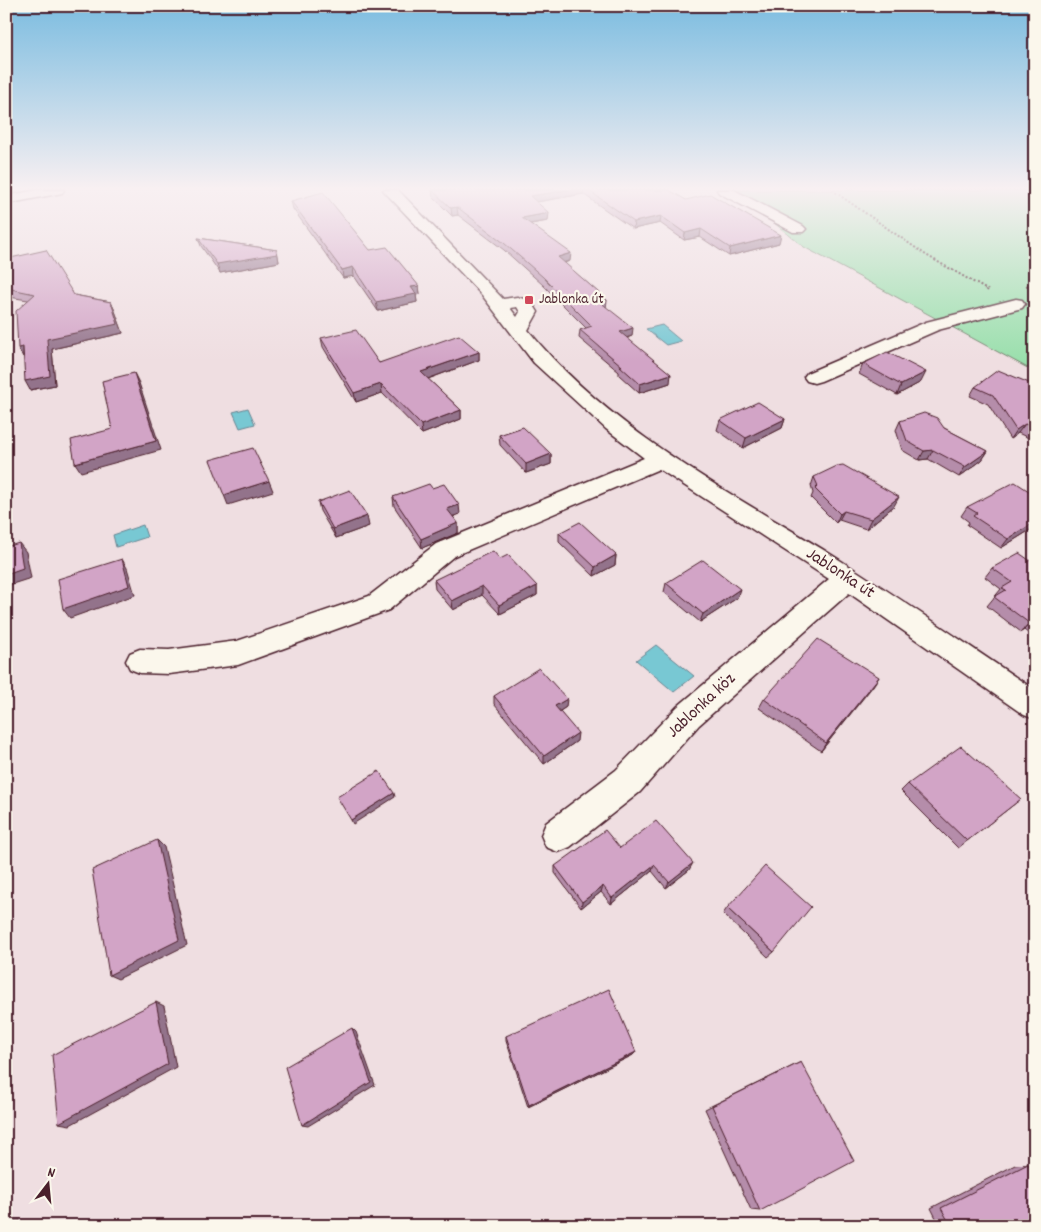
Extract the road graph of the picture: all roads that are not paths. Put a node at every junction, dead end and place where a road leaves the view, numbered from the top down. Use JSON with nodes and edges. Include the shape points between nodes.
{"nodes":[{"id":1,"x":445,"y":247,"type":"edge"},
{"id":2,"x":460,"y":247,"type":"edge"},
{"id":3,"x":454,"y":255,"type":"junction"},
{"id":4,"x":1016,"y":304,"type":"road end"},
{"id":5,"x":814,"y":377,"type":"dead end"},
{"id":6,"x":661,"y":460,"type":"junction"},
{"id":7,"x":848,"y":578,"type":"junction"},
{"id":8,"x":140,"y":661,"type":"dead end"},
{"id":9,"x":1035,"y":706,"type":"edge"},
{"id":10,"x":558,"y":835,"type":"dead end"}],
"edges":[{"from":1,"to":3,"type":"street","name":"Jablonka út"},
{"from":2,"to":3,"type":"street","via":[[460,254]]},
{"from":3,"to":6,"type":"street","name":"Jablonka út","via":[[541,359]]},
{"from":4,"to":5,"type":"street","via":[[932,326]]},
{"from":6,"to":7,"type":"street","name":"Jablonka út"},
{"from":6,"to":8,"type":"street","via":[[444,550],[379,603],[238,653],[169,662]]},
{"from":7,"to":9,"type":"street","name":"Jablonka út"},
{"from":7,"to":10,"type":"street","name":"Jablonka köz","via":[[688,716],[628,781]]}]}
